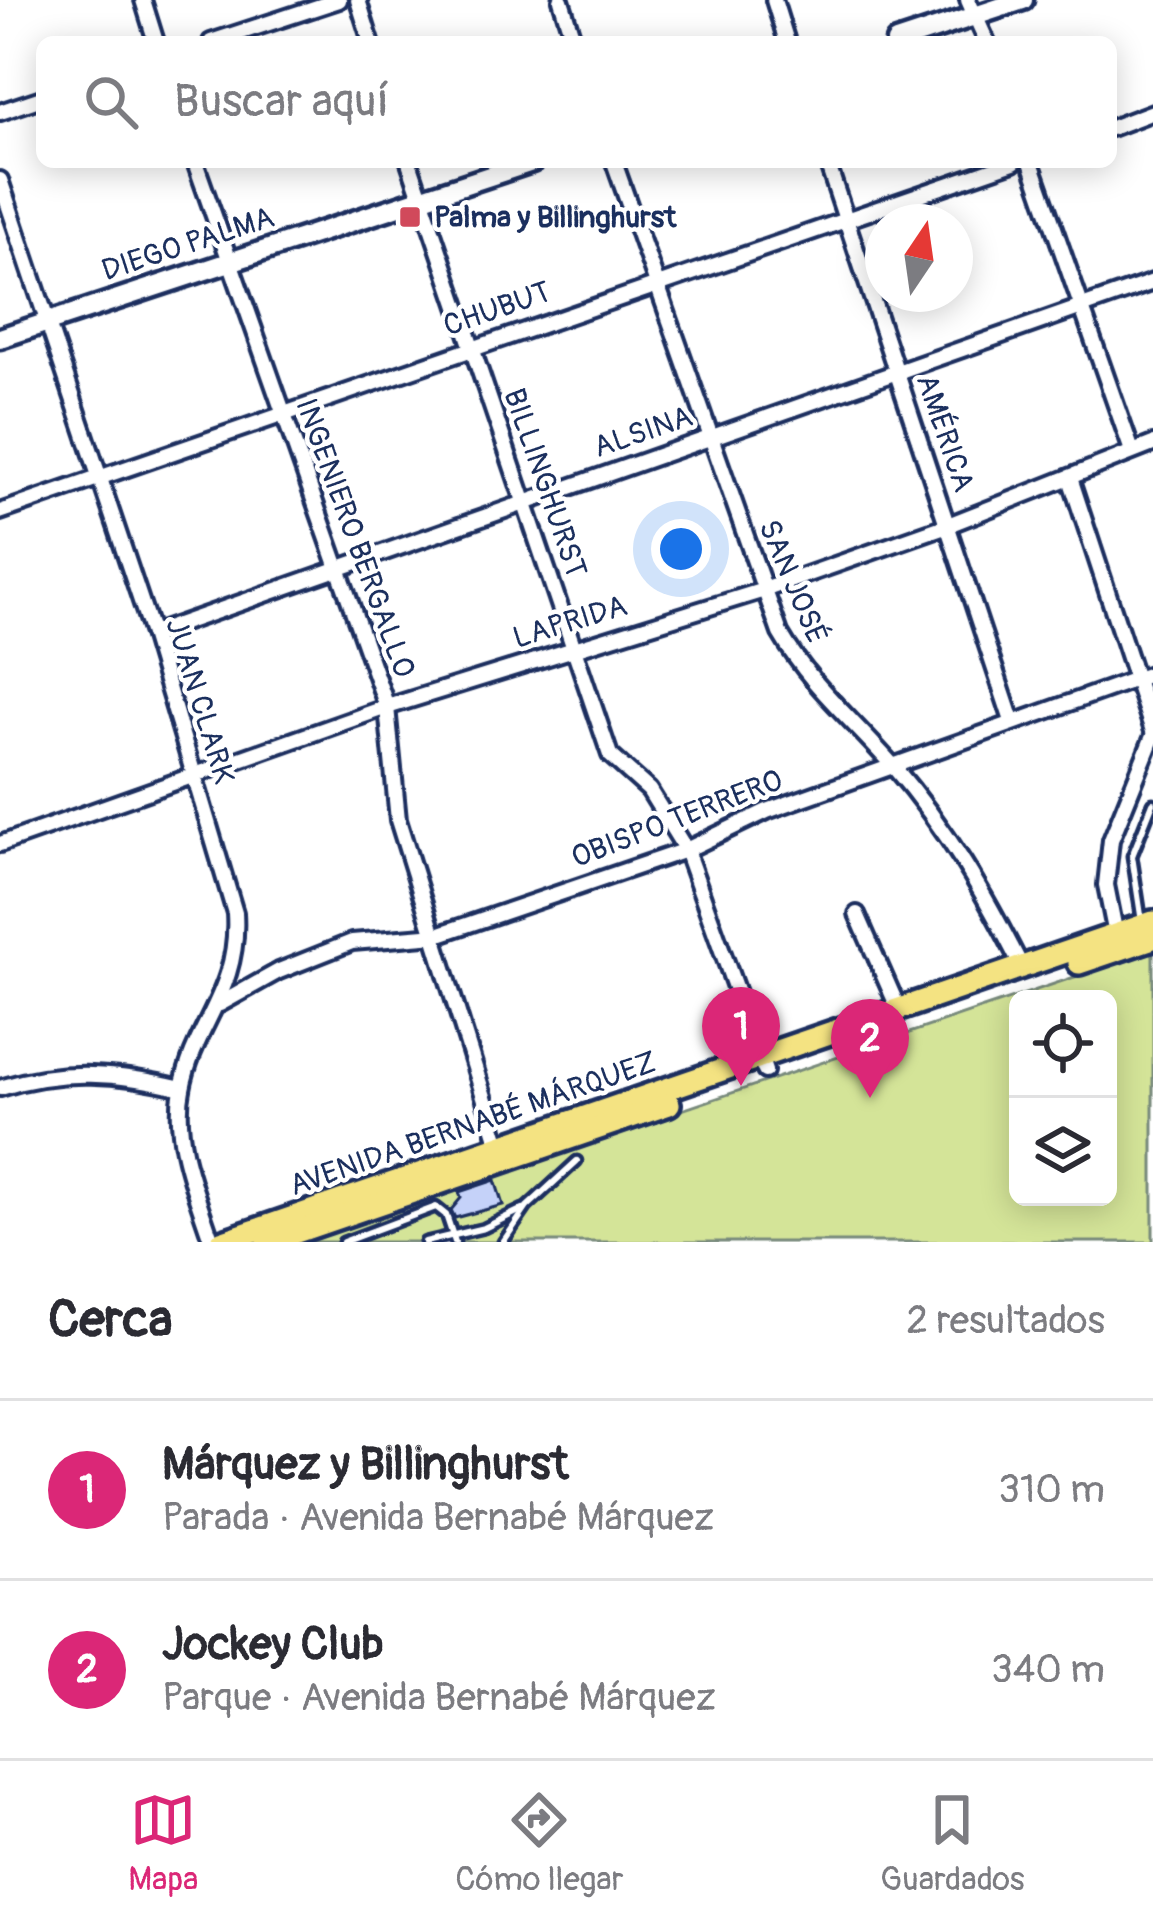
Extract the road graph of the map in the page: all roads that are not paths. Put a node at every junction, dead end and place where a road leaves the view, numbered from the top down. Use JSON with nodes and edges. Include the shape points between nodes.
{"nodes":[{"id":1,"x":143,"y":0,"type":"edge"},
{"id":2,"x":339,"y":0,"type":"edge"},
{"id":3,"x":358,"y":0,"type":"edge"},
{"id":4,"x":560,"y":0,"type":"edge"},
{"id":5,"x":774,"y":0,"type":"edge"},
{"id":6,"x":1023,"y":0,"type":"edge"},
{"id":7,"x":972,"y":8,"type":"edge"},
{"id":8,"x":154,"y":36,"type":"edge"},
{"id":9,"x":229,"y":36,"type":"edge"},
{"id":10,"x":369,"y":36,"type":"edge"},
{"id":11,"x":572,"y":36,"type":"edge"},
{"id":12,"x":786,"y":36,"type":"edge"},
{"id":13,"x":909,"y":36,"type":"edge"},
{"id":14,"x":984,"y":36,"type":"edge"},
{"id":15,"x":36,"y":100,"type":"edge"},
{"id":16,"x":0,"y":112,"type":"edge"},
{"id":17,"x":1153,"y":112,"type":"edge"},
{"id":18,"x":1117,"y":126,"type":"edge"},
{"id":19,"x":197,"y":168,"type":"edge"},
{"id":20,"x":411,"y":168,"type":"edge"},
{"id":21,"x":514,"y":168,"type":"edge"},
{"id":22,"x":616,"y":168,"type":"edge"},
{"id":23,"x":829,"y":168,"type":"edge"},
{"id":24,"x":996,"y":168,"type":"edge"},
{"id":25,"x":1033,"y":168,"type":"edge"},
{"id":26,"x":0,"y":180,"type":"edge"},
{"id":27,"x":421,"y":199,"type":"junction"},
{"id":28,"x":846,"y":218,"type":"junction"},
{"id":29,"x":227,"y":262,"type":"junction"},
{"id":30,"x":655,"y":282,"type":"junction"},
{"id":31,"x":1153,"y":282,"type":"edge"},
{"id":32,"x":1084,"y":310,"type":"junction"},
{"id":33,"x":45,"y":323,"type":"junction"},
{"id":34,"x":0,"y":338,"type":"edge"},
{"id":35,"x":469,"y":348,"type":"junction"},
{"id":36,"x":897,"y":374,"type":"junction"},
{"id":37,"x":281,"y":413,"type":"junction"},
{"id":38,"x":708,"y":437,"type":"junction"},
{"id":39,"x":1153,"y":444,"type":"edge"},
{"id":40,"x":1132,"y":451,"type":"junction"},
{"id":41,"x":98,"y":478,"type":"junction"},
{"id":42,"x":1070,"y":478,"type":"junction"},
{"id":43,"x":524,"y":502,"type":"junction"},
{"id":44,"x":0,"y":512,"type":"edge"},
{"id":45,"x":948,"y":525,"type":"junction"},
{"id":46,"x":340,"y":568,"type":"junction"},
{"id":47,"x":761,"y":591,"type":"junction"},
{"id":48,"x":152,"y":634,"type":"junction"},
{"id":49,"x":574,"y":648,"type":"junction"},
{"id":50,"x":1153,"y":673,"type":"edge"},
{"id":51,"x":1136,"y":678,"type":"junction"},
{"id":52,"x":387,"y":707,"type":"junction"},
{"id":53,"x":1012,"y":722,"type":"junction"},
{"id":54,"x":1153,"y":734,"type":"edge"},
{"id":55,"x":893,"y":766,"type":"junction"},
{"id":56,"x":196,"y":774,"type":"junction"},
{"id":57,"x":1153,"y":803,"type":"edge"},
{"id":58,"x":0,"y":844,"type":"edge"},
{"id":59,"x":686,"y":850,"type":"junction"},
{"id":60,"x":857,"y":914,"type":"dead end"},
{"id":61,"x":1149,"y":928,"type":"edge"},
{"id":62,"x":436,"y":935,"type":"junction"},
{"id":63,"x":1116,"y":935,"type":"junction"},
{"id":64,"x":1022,"y":968,"type":"junction"},
{"id":65,"x":220,"y":1004,"type":"junction"},
{"id":66,"x":899,"y":1010,"type":"junction"},
{"id":67,"x":763,"y":1065,"type":"junction"},
{"id":68,"x":0,"y":1088,"type":"edge"},
{"id":69,"x":182,"y":1088,"type":"junction"},
{"id":70,"x":499,"y":1145,"type":"junction"},
{"id":71,"x":577,"y":1161,"type":"dead end"},
{"id":72,"x":527,"y":1207,"type":"junction"},
{"id":73,"x":454,"y":1238,"type":"edge"},
{"id":74,"x":217,"y":1242,"type":"edge"},
{"id":75,"x":267,"y":1242,"type":"edge"},
{"id":76,"x":343,"y":1242,"type":"edge"},
{"id":77,"x":425,"y":1242,"type":"edge"},
{"id":78,"x":503,"y":1242,"type":"edge"}],
"edges":[{"from":1,"to":8,"type":"street"},
{"from":2,"to":9,"type":"street"},
{"from":3,"to":10,"type":"street"},
{"from":4,"to":11,"type":"street"},
{"from":5,"to":12,"type":"street"},
{"from":6,"to":7,"type":"main road"},
{"from":7,"to":13,"type":"main road"},
{"from":7,"to":14,"type":"street"},
{"from":15,"to":16,"type":"street"},
{"from":17,"to":18,"type":"street"},
{"from":19,"to":29,"type":"street","name":"INGENIERO BERGALLO"},
{"from":20,"to":27,"type":"street","name":"BILLINGHURST"},
{"from":21,"to":27,"type":"main road","name":"DIEGO PALMA"},
{"from":22,"to":30,"type":"street","name":"SAN JOSÉ"},
{"from":23,"to":28,"type":"street","name":"AMÉRICA"},
{"from":24,"to":28,"type":"street","name":"CHUBUT"},
{"from":25,"to":32,"type":"street"},
{"from":26,"to":33,"type":"street","name":"JUAN CLARK"},
{"from":27,"to":29,"type":"main road","name":"DIEGO PALMA"},
{"from":27,"to":35,"type":"street","name":"BILLINGHURST"},
{"from":28,"to":30,"type":"street","name":"CHUBUT"},
{"from":28,"to":36,"type":"street","name":"AMÉRICA"},
{"from":29,"to":33,"type":"main road","name":"DIEGO PALMA"},
{"from":29,"to":37,"type":"street","name":"INGENIERO BERGALLO"},
{"from":30,"to":35,"type":"street","name":"CHUBUT"},
{"from":30,"to":38,"type":"street","name":"SAN JOSÉ"},
{"from":31,"to":32,"type":"street","name":"ALSINA"},
{"from":32,"to":36,"type":"street","name":"ALSINA"},
{"from":32,"to":40,"type":"street"},
{"from":33,"to":34,"type":"main road","name":"DIEGO PALMA"},
{"from":33,"to":41,"type":"street","name":"JUAN CLARK"},
{"from":35,"to":37,"type":"street","name":"CHUBUT"},
{"from":35,"to":43,"type":"street","name":"BILLINGHURST"},
{"from":36,"to":38,"type":"street","name":"ALSINA"},
{"from":36,"to":45,"type":"street","name":"AMÉRICA"},
{"from":37,"to":41,"type":"street","name":"CHUBUT"},
{"from":37,"to":46,"type":"street","name":"INGENIERO BERGALLO"},
{"from":38,"to":43,"type":"street","name":"ALSINA"},
{"from":38,"to":47,"type":"street","name":"SAN JOSÉ"},
{"from":39,"to":40,"type":"street","name":"LAPRIDA"},
{"from":40,"to":42,"type":"street","name":"LAPRIDA"},
{"from":41,"to":44,"type":"street","name":"CHUBUT"},
{"from":41,"to":48,"type":"street","name":"JUAN CLARK"},
{"from":42,"to":45,"type":"street","name":"LAPRIDA"},
{"from":42,"to":51,"type":"street"},
{"from":43,"to":46,"type":"street","name":"ALSINA"},
{"from":43,"to":49,"type":"street","name":"BILLINGHURST"},
{"from":45,"to":47,"type":"street","name":"LAPRIDA"},
{"from":45,"to":53,"type":"street","name":"AMÉRICA"},
{"from":46,"to":48,"type":"street","name":"ALSINA"},
{"from":46,"to":52,"type":"street","name":"INGENIERO BERGALLO"},
{"from":47,"to":49,"type":"street","name":"LAPRIDA"},
{"from":47,"to":55,"type":"street","name":"SAN JOSÉ","via":[[801,669]]},
{"from":48,"to":56,"type":"street","name":"JUAN CLARK"},
{"from":49,"to":52,"type":"street","name":"LAPRIDA"},
{"from":49,"to":59,"type":"street","name":"BILLINGHURST","via":[[610,755],[649,790]]},
{"from":50,"to":51,"type":"street","name":"OBISPO TERRERO"},
{"from":51,"to":53,"type":"street","name":"OBISPO TERRERO"},
{"from":51,"to":54,"type":"street"},
{"from":52,"to":56,"type":"street","name":"LAPRIDA"},
{"from":52,"to":62,"type":"street","name":"INGENIERO BERGALLO","via":[[398,820]]},
{"from":53,"to":55,"type":"street","name":"OBISPO TERRERO"},
{"from":54,"to":63,"type":"street","via":[[1111,840],[1106,885]]},
{"from":55,"to":59,"type":"street","name":"OBISPO TERRERO"},
{"from":55,"to":64,"type":"street","name":"SAN JOSÉ","via":[[976,875]]},
{"from":56,"to":58,"type":"street","name":"LAPRIDA"},
{"from":56,"to":65,"type":"street","name":"JUAN CLARK","via":[[235,913]]},
{"from":57,"to":61,"type":"lane","via":[[1132,856]]},
{"from":59,"to":62,"type":"street","name":"OBISPO TERRERO"},
{"from":59,"to":67,"type":"street","name":"BILLINGHURST"},
{"from":60,"to":66,"type":"street"},
{"from":61,"to":63,"type":"main road","name":"AVENIDA BERNABÉ MÁRQUEZ"},
{"from":61,"to":67,"type":"main road","name":"AVENIDA BERNABÉ MÁRQUEZ"},
{"from":62,"to":65,"type":"street","name":"OBISPO TERRERO","via":[[352,942]]},
{"from":62,"to":70,"type":"street","name":"INGENIERO BERGALLO"},
{"from":63,"to":64,"type":"main road","name":"AVENIDA BERNABÉ MÁRQUEZ"},
{"from":64,"to":66,"type":"main road","name":"AVENIDA BERNABÉ MÁRQUEZ"},
{"from":65,"to":69,"type":"street","name":"JUAN CLARK"},
{"from":66,"to":67,"type":"main road","name":"AVENIDA BERNABÉ MÁRQUEZ"},
{"from":67,"to":70,"type":"main road","name":"AVENIDA BERNABÉ MÁRQUEZ"},
{"from":67,"to":75,"type":"main road","name":"AVENIDA BERNABÉ MÁRQUEZ"},
{"from":68,"to":69,"type":"street","via":[[96,1073]]},
{"from":69,"to":74,"type":"street","name":"JUAN CLARK","via":[[184,1145]]},
{"from":70,"to":74,"type":"main road","name":"AVENIDA BERNABÉ MÁRQUEZ"},
{"from":71,"to":72,"type":"lane"},
{"from":72,"to":73,"type":"lane"},
{"from":72,"to":78,"type":"lane"},
{"from":73,"to":76,"type":"lane","via":[[436,1208]]},
{"from":73,"to":77,"type":"lane"}]}
